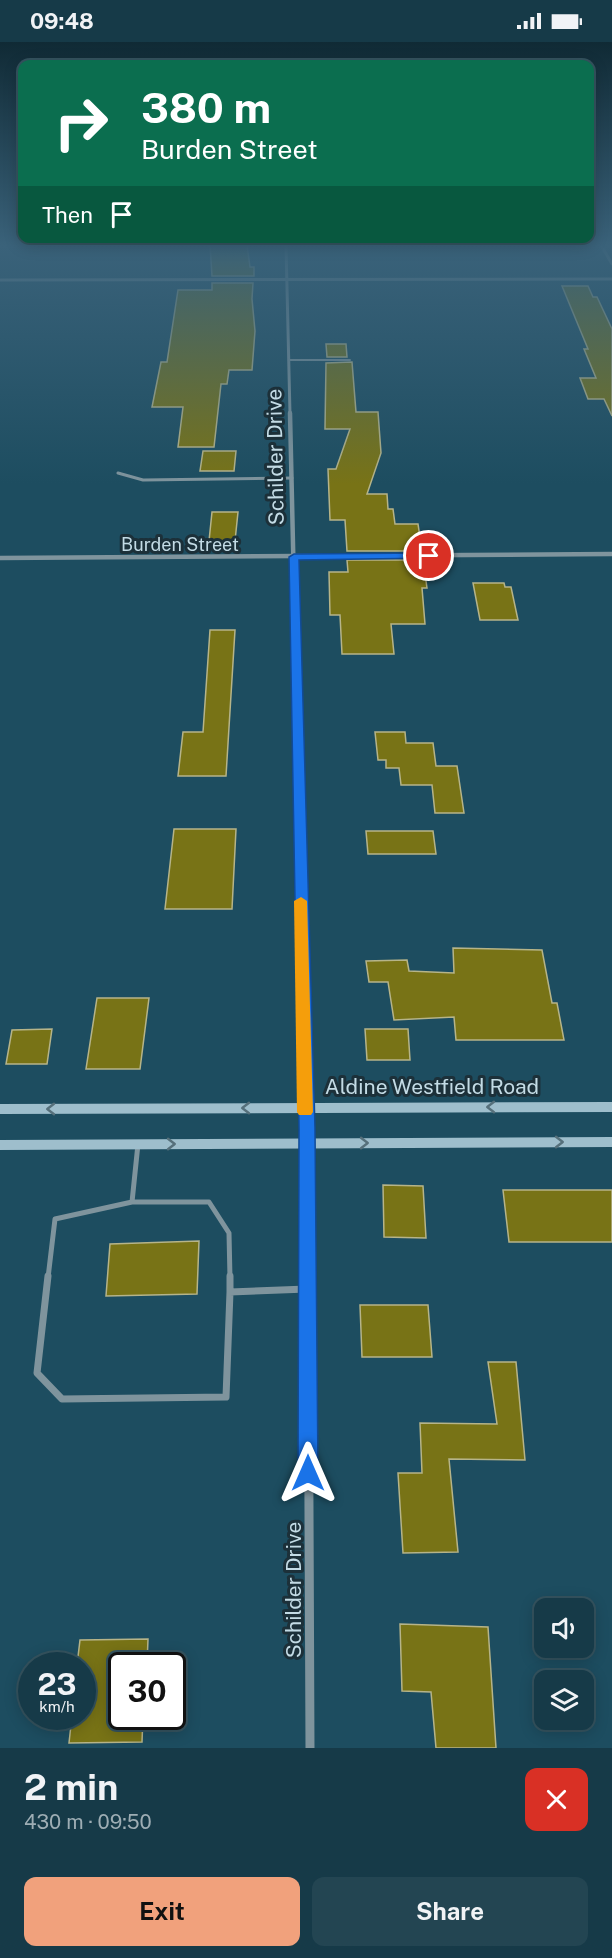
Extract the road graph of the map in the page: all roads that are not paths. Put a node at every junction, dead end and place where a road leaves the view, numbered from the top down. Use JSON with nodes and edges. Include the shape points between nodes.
{"nodes":[{"id":1,"x":288,"y":325,"type":"edge"},
{"id":2,"x":289,"y":360,"type":"junction"},
{"id":3,"x":350,"y":360,"type":"dead end"},
{"id":4,"x":118,"y":473,"type":"dead end"},
{"id":5,"x":292,"y":478,"type":"junction"},
{"id":6,"x":612,"y":554,"type":"edge"},
{"id":7,"x":294,"y":557,"type":"junction"},
{"id":8,"x":0,"y":558,"type":"edge"},
{"id":9,"x":305,"y":1107,"type":"junction"},
{"id":10,"x":612,"y":1107,"type":"edge"},
{"id":11,"x":0,"y":1109,"type":"edge"},
{"id":12,"x":612,"y":1142,"type":"edge"},
{"id":13,"x":306,"y":1143,"type":"junction"},
{"id":14,"x":138,"y":1144,"type":"junction"},
{"id":15,"x":0,"y":1145,"type":"edge"},
{"id":16,"x":132,"y":1202,"type":"junction"},
{"id":17,"x":307,"y":1289,"type":"junction"},
{"id":18,"x":230,"y":1292,"type":"junction"},
{"id":19,"x":310,"y":1748,"type":"edge"}],
"edges":[{"from":1,"to":2,"type":"street","name":"Schilder Drive"},
{"from":2,"to":3,"type":"lane"},
{"from":2,"to":5,"type":"street","name":"Schilder Drive"},
{"from":4,"to":5,"type":"lane","via":[[143,480]]},
{"from":5,"to":7,"type":"street","name":"Schilder Drive"},
{"from":6,"to":7,"type":"street","name":"Burden Street"},
{"from":7,"to":8,"type":"street","name":"Burden Street"},
{"from":7,"to":9,"type":"street","name":"Schilder Drive"},
{"from":10,"to":9,"type":"main road","name":"Aldine Westfield Road","one_way":true},
{"from":9,"to":11,"type":"main road","name":"Aldine Westfield Road","one_way":true},
{"from":9,"to":13,"type":"street","name":"Schilder Drive"},
{"from":13,"to":12,"type":"main road","one_way":true},
{"from":14,"to":13,"type":"main road","one_way":true},
{"from":13,"to":17,"type":"street","name":"Schilder Drive"},
{"from":14,"to":15,"type":"main road"},
{"from":14,"to":16,"type":"lane"},
{"from":16,"to":18,"type":"lane","via":[[209,1202],[229,1233]]},
{"from":16,"to":18,"type":"lane","via":[[55,1219],[38,1373],[62,1399],[226,1397]]},
{"from":17,"to":18,"type":"lane"},
{"from":17,"to":19,"type":"street","name":"Schilder Drive"}]}
